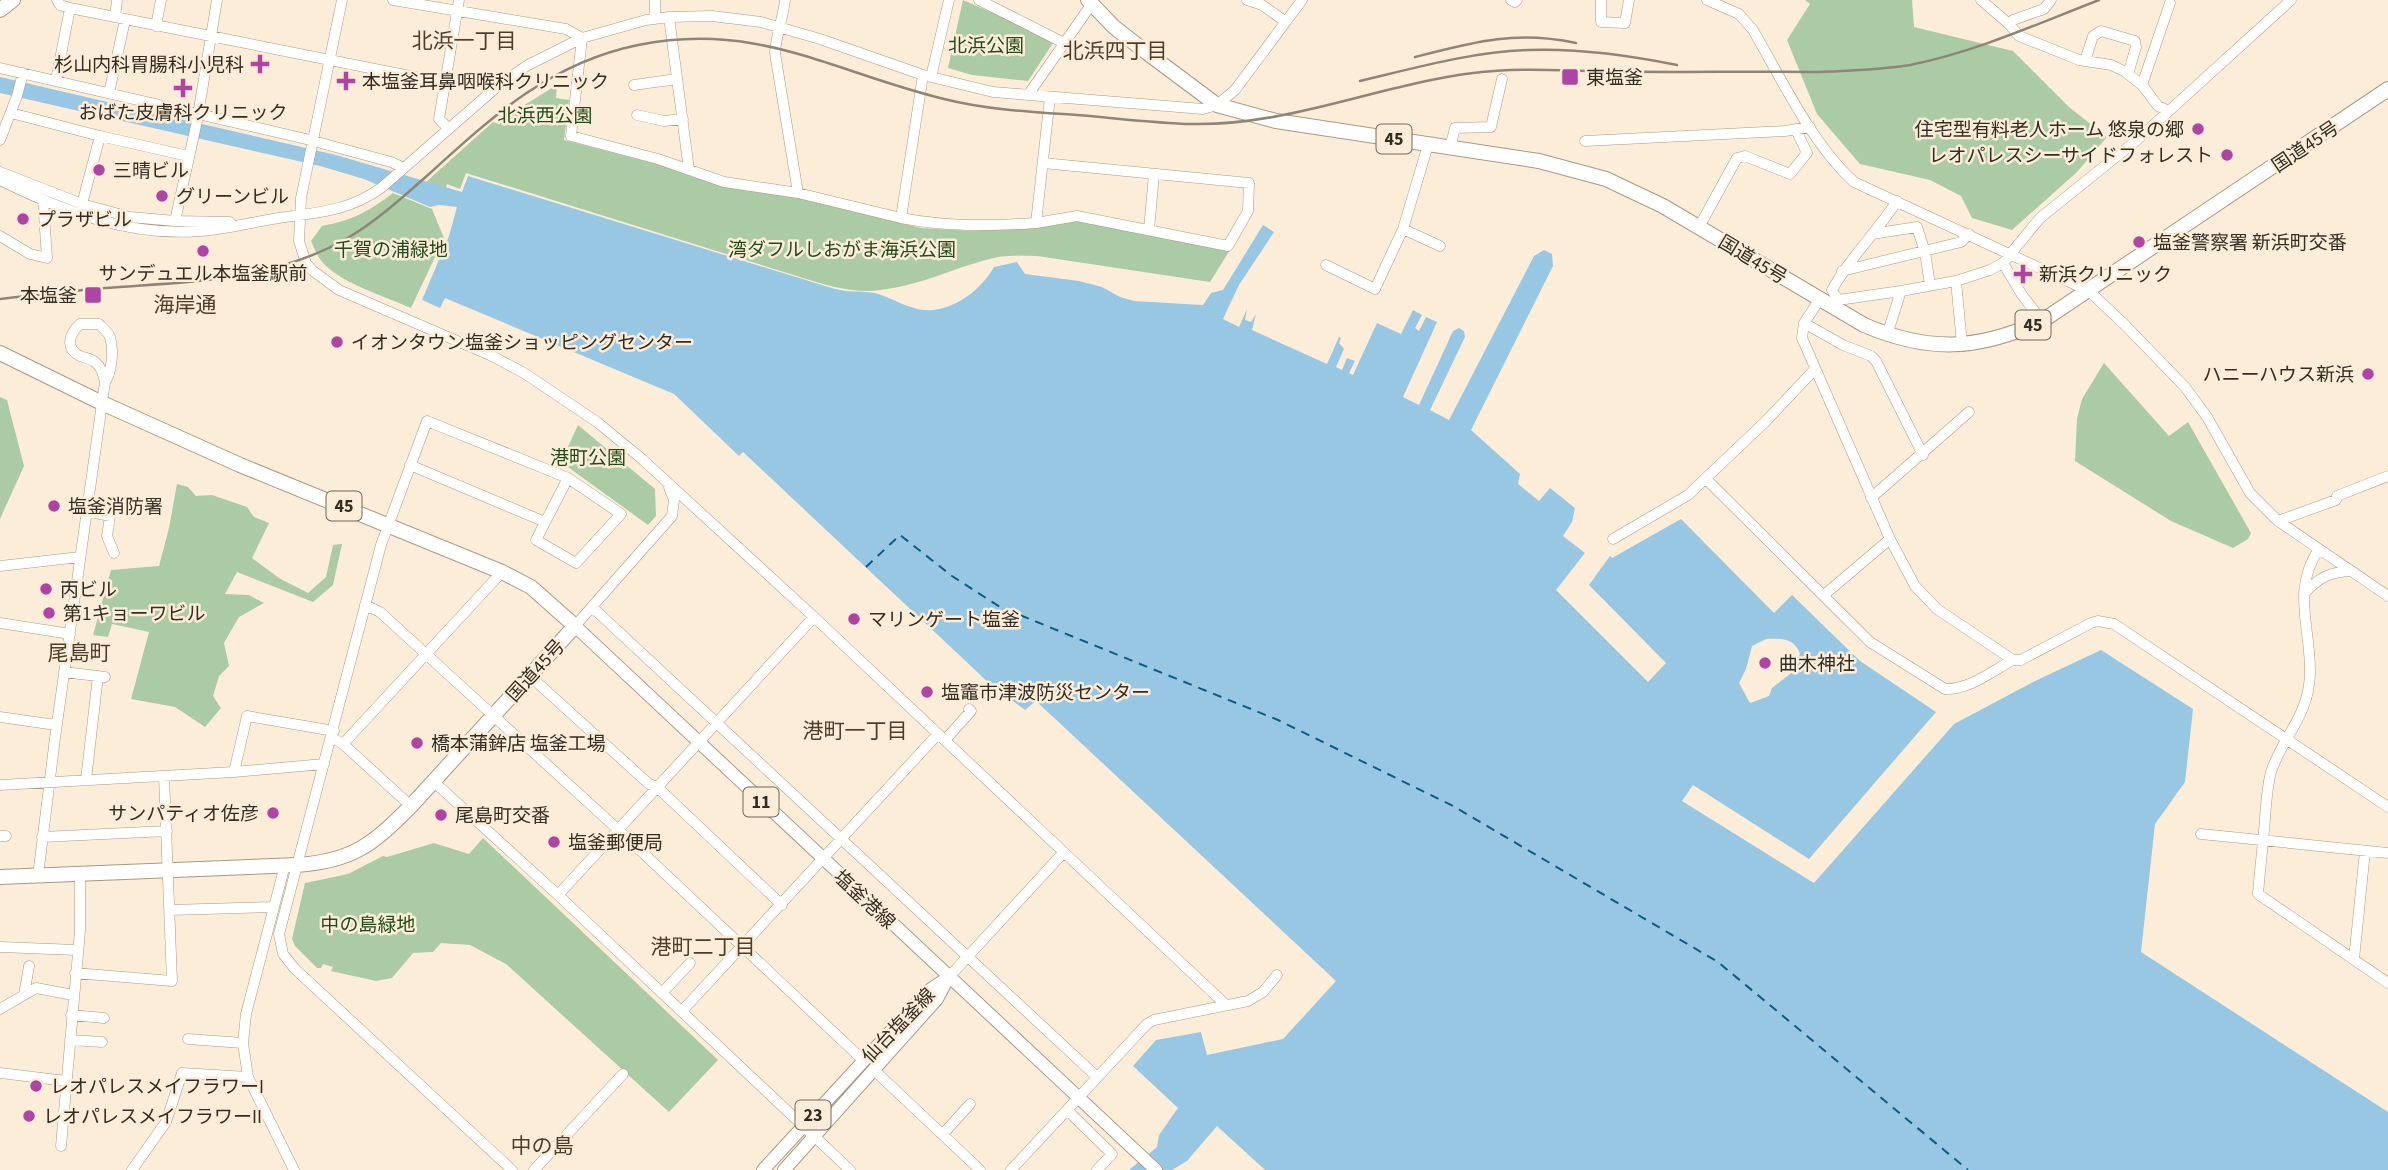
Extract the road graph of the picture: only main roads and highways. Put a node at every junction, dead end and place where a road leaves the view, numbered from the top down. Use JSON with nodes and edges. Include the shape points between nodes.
{"nodes":[{"id":1,"x":13,"y":0,"type":"edge"},
{"id":2,"x":1090,"y":2,"type":"edge"},
{"id":3,"x":0,"y":10,"type":"edge"},
{"id":4,"x":2388,"y":89,"type":"edge"},
{"id":5,"x":0,"y":353,"type":"edge"},
{"id":6,"x":575,"y":626,"type":"junction"},
{"id":7,"x":0,"y":877,"type":"edge"},
{"id":8,"x":949,"y":977,"type":"junction"},
{"id":9,"x":763,"y":1170,"type":"edge"},
{"id":10,"x":785,"y":1170,"type":"edge"},
{"id":11,"x":1156,"y":1170,"type":"edge"}],
"edges":[{"from":1,"to":3,"type":"highway"},
{"from":2,"to":4,"type":"highway","name":"国道45号","number":"45","via":[[1142,49],[1217,105],[1276,121],[1539,161],[1606,179],[1836,304],[1864,325],[1887,335],[1938,344],[1985,342],[2042,321]]},
{"from":5,"to":6,"type":"highway","name":"国道45号","number":"45","via":[[240,465],[502,572],[531,587]]},
{"from":6,"to":7,"type":"highway","name":"国道45号","via":[[411,806],[353,854],[291,865]]},
{"from":6,"to":8,"type":"main road","name":"塩釜港線","number":"11"},
{"from":8,"to":9,"type":"main road","name":"仙台塩釜線","number":"23","via":[[928,991]]},
{"from":8,"to":10,"type":"main road","name":"仙台塩釜線","number":"23","via":[[936,999]]},
{"from":8,"to":11,"type":"main road","name":"塩釜港線","number":"11"}]}
